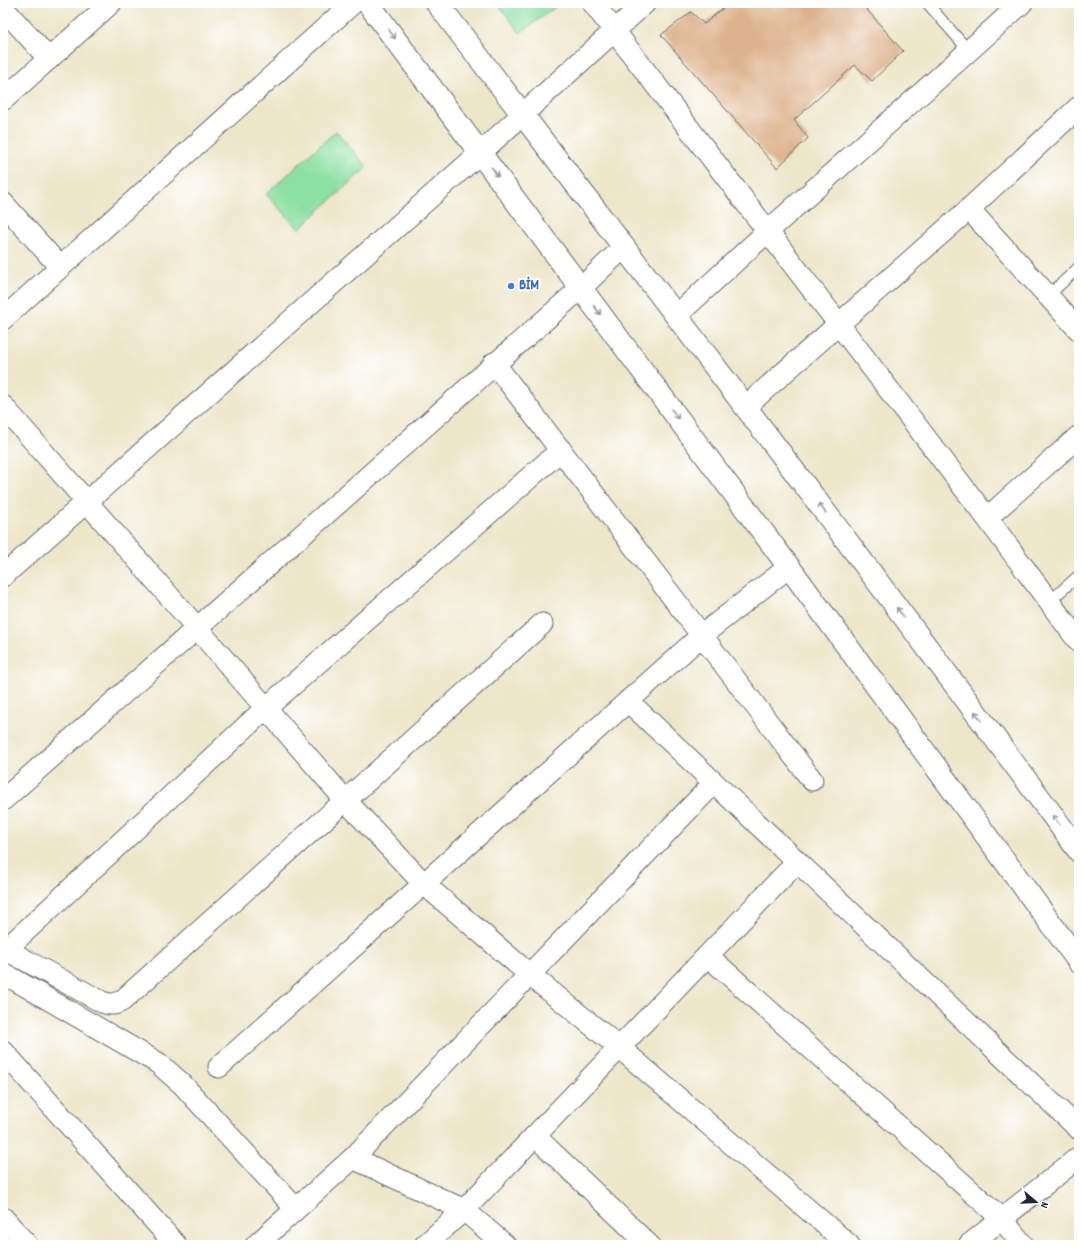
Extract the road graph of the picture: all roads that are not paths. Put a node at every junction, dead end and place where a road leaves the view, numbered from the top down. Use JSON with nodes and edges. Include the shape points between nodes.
{"nodes":[{"id":1,"x":111,"y":3,"type":"edge"},
{"id":2,"x":353,"y":3,"type":"edge"},
{"id":3,"x":368,"y":3,"type":"edge"},
{"id":4,"x":437,"y":3,"type":"edge"},
{"id":5,"x":593,"y":3,"type":"edge"},
{"id":6,"x":646,"y":3,"type":"edge"},
{"id":7,"x":926,"y":3,"type":"edge"},
{"id":8,"x":1022,"y":3,"type":"edge"},
{"id":9,"x":3,"y":8,"type":"edge"},
{"id":10,"x":615,"y":31,"type":"junction"},
{"id":11,"x":969,"y":51,"type":"junction"},
{"id":12,"x":49,"y":59,"type":"junction"},
{"id":13,"x":3,"y":100,"type":"edge"},
{"id":14,"x":1079,"y":108,"type":"edge"},
{"id":15,"x":522,"y":114,"type":"junction"},
{"id":16,"x":480,"y":153,"type":"junction"},
{"id":17,"x":3,"y":203,"type":"edge"},
{"id":18,"x":969,"y":209,"type":"junction"},
{"id":19,"x":768,"y":231,"type":"junction"},
{"id":20,"x":624,"y":247,"type":"junction"},
{"id":21,"x":60,"y":267,"type":"junction"},
{"id":22,"x":1079,"y":267,"type":"edge"},
{"id":23,"x":581,"y":288,"type":"junction"},
{"id":24,"x":1048,"y":296,"type":"junction"},
{"id":25,"x":676,"y":316,"type":"junction"},
{"id":26,"x":3,"y":318,"type":"edge"},
{"id":27,"x":839,"y":323,"type":"junction"},
{"id":28,"x":1079,"y":330,"type":"edge"},
{"id":29,"x":494,"y":363,"type":"junction"},
{"id":30,"x":3,"y":406,"type":"edge"},
{"id":31,"x":745,"y":407,"type":"junction"},
{"id":32,"x":1079,"y":436,"type":"edge"},
{"id":33,"x":561,"y":450,"type":"junction"},
{"id":34,"x":87,"y":502,"type":"junction"},
{"id":35,"x":987,"y":518,"type":"junction"},
{"id":36,"x":789,"y":567,"type":"junction"},
{"id":37,"x":1079,"y":575,"type":"edge"},
{"id":38,"x":3,"y":576,"type":"edge"},
{"id":39,"x":1049,"y":602,"type":"junction"},
{"id":40,"x":542,"y":624,"type":"dead end"},
{"id":41,"x":197,"y":628,"type":"junction"},
{"id":42,"x":702,"y":635,"type":"junction"},
{"id":43,"x":1079,"y":642,"type":"edge"},
{"id":44,"x":628,"y":701,"type":"junction"},
{"id":45,"x":266,"y":708,"type":"junction"},
{"id":46,"x":812,"y":780,"type":"dead end"},
{"id":47,"x":714,"y":783,"type":"junction"},
{"id":48,"x":3,"y":800,"type":"edge"},
{"id":49,"x":345,"y":800,"type":"junction"},
{"id":50,"x":1079,"y":851,"type":"edge"},
{"id":51,"x":797,"y":862,"type":"junction"},
{"id":52,"x":424,"y":884,"type":"junction"},
{"id":53,"x":4,"y":950,"type":"edge"},
{"id":54,"x":708,"y":956,"type":"junction"},
{"id":55,"x":1079,"y":962,"type":"edge"},
{"id":56,"x":3,"y":974,"type":"edge"},
{"id":57,"x":530,"y":974,"type":"junction"},
{"id":58,"x":620,"y":1048,"type":"junction"},
{"id":59,"x":3,"y":1051,"type":"edge"},
{"id":60,"x":219,"y":1067,"type":"dead end"},
{"id":61,"x":1079,"y":1129,"type":"edge"},
{"id":62,"x":535,"y":1136,"type":"junction"},
{"id":63,"x":1079,"y":1157,"type":"edge"},
{"id":64,"x":353,"y":1158,"type":"junction"},
{"id":65,"x":296,"y":1209,"type":"junction"},
{"id":66,"x":464,"y":1210,"type":"junction"},
{"id":67,"x":3,"y":1218,"type":"edge"},
{"id":68,"x":1001,"y":1218,"type":"junction"},
{"id":69,"x":27,"y":1245,"type":"edge"},
{"id":70,"x":176,"y":1245,"type":"edge"},
{"id":71,"x":256,"y":1245,"type":"edge"},
{"id":72,"x":425,"y":1245,"type":"edge"},
{"id":73,"x":505,"y":1245,"type":"edge"},
{"id":74,"x":649,"y":1245,"type":"edge"},
{"id":75,"x":849,"y":1245,"type":"edge"},
{"id":76,"x":969,"y":1245,"type":"edge"},
{"id":77,"x":1024,"y":1245,"type":"edge"}],
"edges":[{"from":1,"to":12,"type":"street"},
{"from":2,"to":21,"type":"street"},
{"from":3,"to":16,"type":"street","one_way":true},
{"from":4,"to":15,"type":"street"},
{"from":5,"to":10,"type":"street"},
{"from":6,"to":10,"type":"street"},
{"from":7,"to":11,"type":"lane"},
{"from":8,"to":11,"type":"street"},
{"from":9,"to":12,"type":"street"},
{"from":10,"to":15,"type":"street"},
{"from":10,"to":19,"type":"street"},
{"from":11,"to":19,"type":"street"},
{"from":12,"to":13,"type":"street"},
{"from":14,"to":18,"type":"street"},
{"from":15,"to":16,"type":"street"},
{"from":15,"to":20,"type":"street"},
{"from":16,"to":23,"type":"street","one_way":true},
{"from":16,"to":34,"type":"street"},
{"from":17,"to":21,"type":"street"},
{"from":18,"to":24,"type":"street"},
{"from":18,"to":27,"type":"street"},
{"from":19,"to":25,"type":"street"},
{"from":19,"to":27,"type":"street"},
{"from":20,"to":23,"type":"street"},
{"from":20,"to":25,"type":"street"},
{"from":21,"to":26,"type":"street"},
{"from":22,"to":24,"type":"lane"},
{"from":23,"to":29,"type":"street"},
{"from":23,"to":36,"type":"street","one_way":true},
{"from":24,"to":28,"type":"street"},
{"from":25,"to":31,"type":"street"},
{"from":27,"to":31,"type":"street"},
{"from":27,"to":35,"type":"street"},
{"from":29,"to":33,"type":"street"},
{"from":29,"to":41,"type":"street"},
{"from":30,"to":34,"type":"street"},
{"from":50,"to":31,"type":"street","one_way":true},
{"from":32,"to":35,"type":"street"},
{"from":33,"to":42,"type":"street"},
{"from":33,"to":45,"type":"street"},
{"from":34,"to":38,"type":"street"},
{"from":34,"to":41,"type":"street"},
{"from":35,"to":39,"type":"street"},
{"from":36,"to":42,"type":"street"},
{"from":36,"to":55,"type":"street"},
{"from":37,"to":39,"type":"lane"},
{"from":39,"to":43,"type":"street"},
{"from":40,"to":49,"type":"street"},
{"from":41,"to":45,"type":"street"},
{"from":41,"to":48,"type":"street"},
{"from":42,"to":44,"type":"street"},
{"from":42,"to":46,"type":"street"},
{"from":44,"to":47,"type":"street"},
{"from":44,"to":52,"type":"street"},
{"from":45,"to":49,"type":"street"},
{"from":45,"to":53,"type":"street"},
{"from":47,"to":51,"type":"street"},
{"from":47,"to":57,"type":"street"},
{"from":49,"to":52,"type":"street"},
{"from":49,"to":53,"type":"street","via":[[117,1004],[102,1002]]},
{"from":51,"to":54,"type":"street"},
{"from":51,"to":61,"type":"street"},
{"from":52,"to":57,"type":"street"},
{"from":52,"to":60,"type":"street"},
{"from":54,"to":58,"type":"street"},
{"from":54,"to":68,"type":"street"},
{"from":56,"to":65,"type":"street","via":[[158,1063],[182,1084]]},
{"from":57,"to":58,"type":"street"},
{"from":57,"to":64,"type":"street"},
{"from":58,"to":62,"type":"street"},
{"from":58,"to":75,"type":"street"},
{"from":59,"to":70,"type":"street"},
{"from":62,"to":66,"type":"street"},
{"from":62,"to":74,"type":"street"},
{"from":63,"to":68,"type":"street"},
{"from":64,"to":65,"type":"street"},
{"from":64,"to":66,"type":"street"},
{"from":65,"to":71,"type":"street"},
{"from":66,"to":72,"type":"street"},
{"from":66,"to":73,"type":"street"},
{"from":67,"to":69,"type":"street"},
{"from":68,"to":76,"type":"street"},
{"from":68,"to":77,"type":"street"}]}
